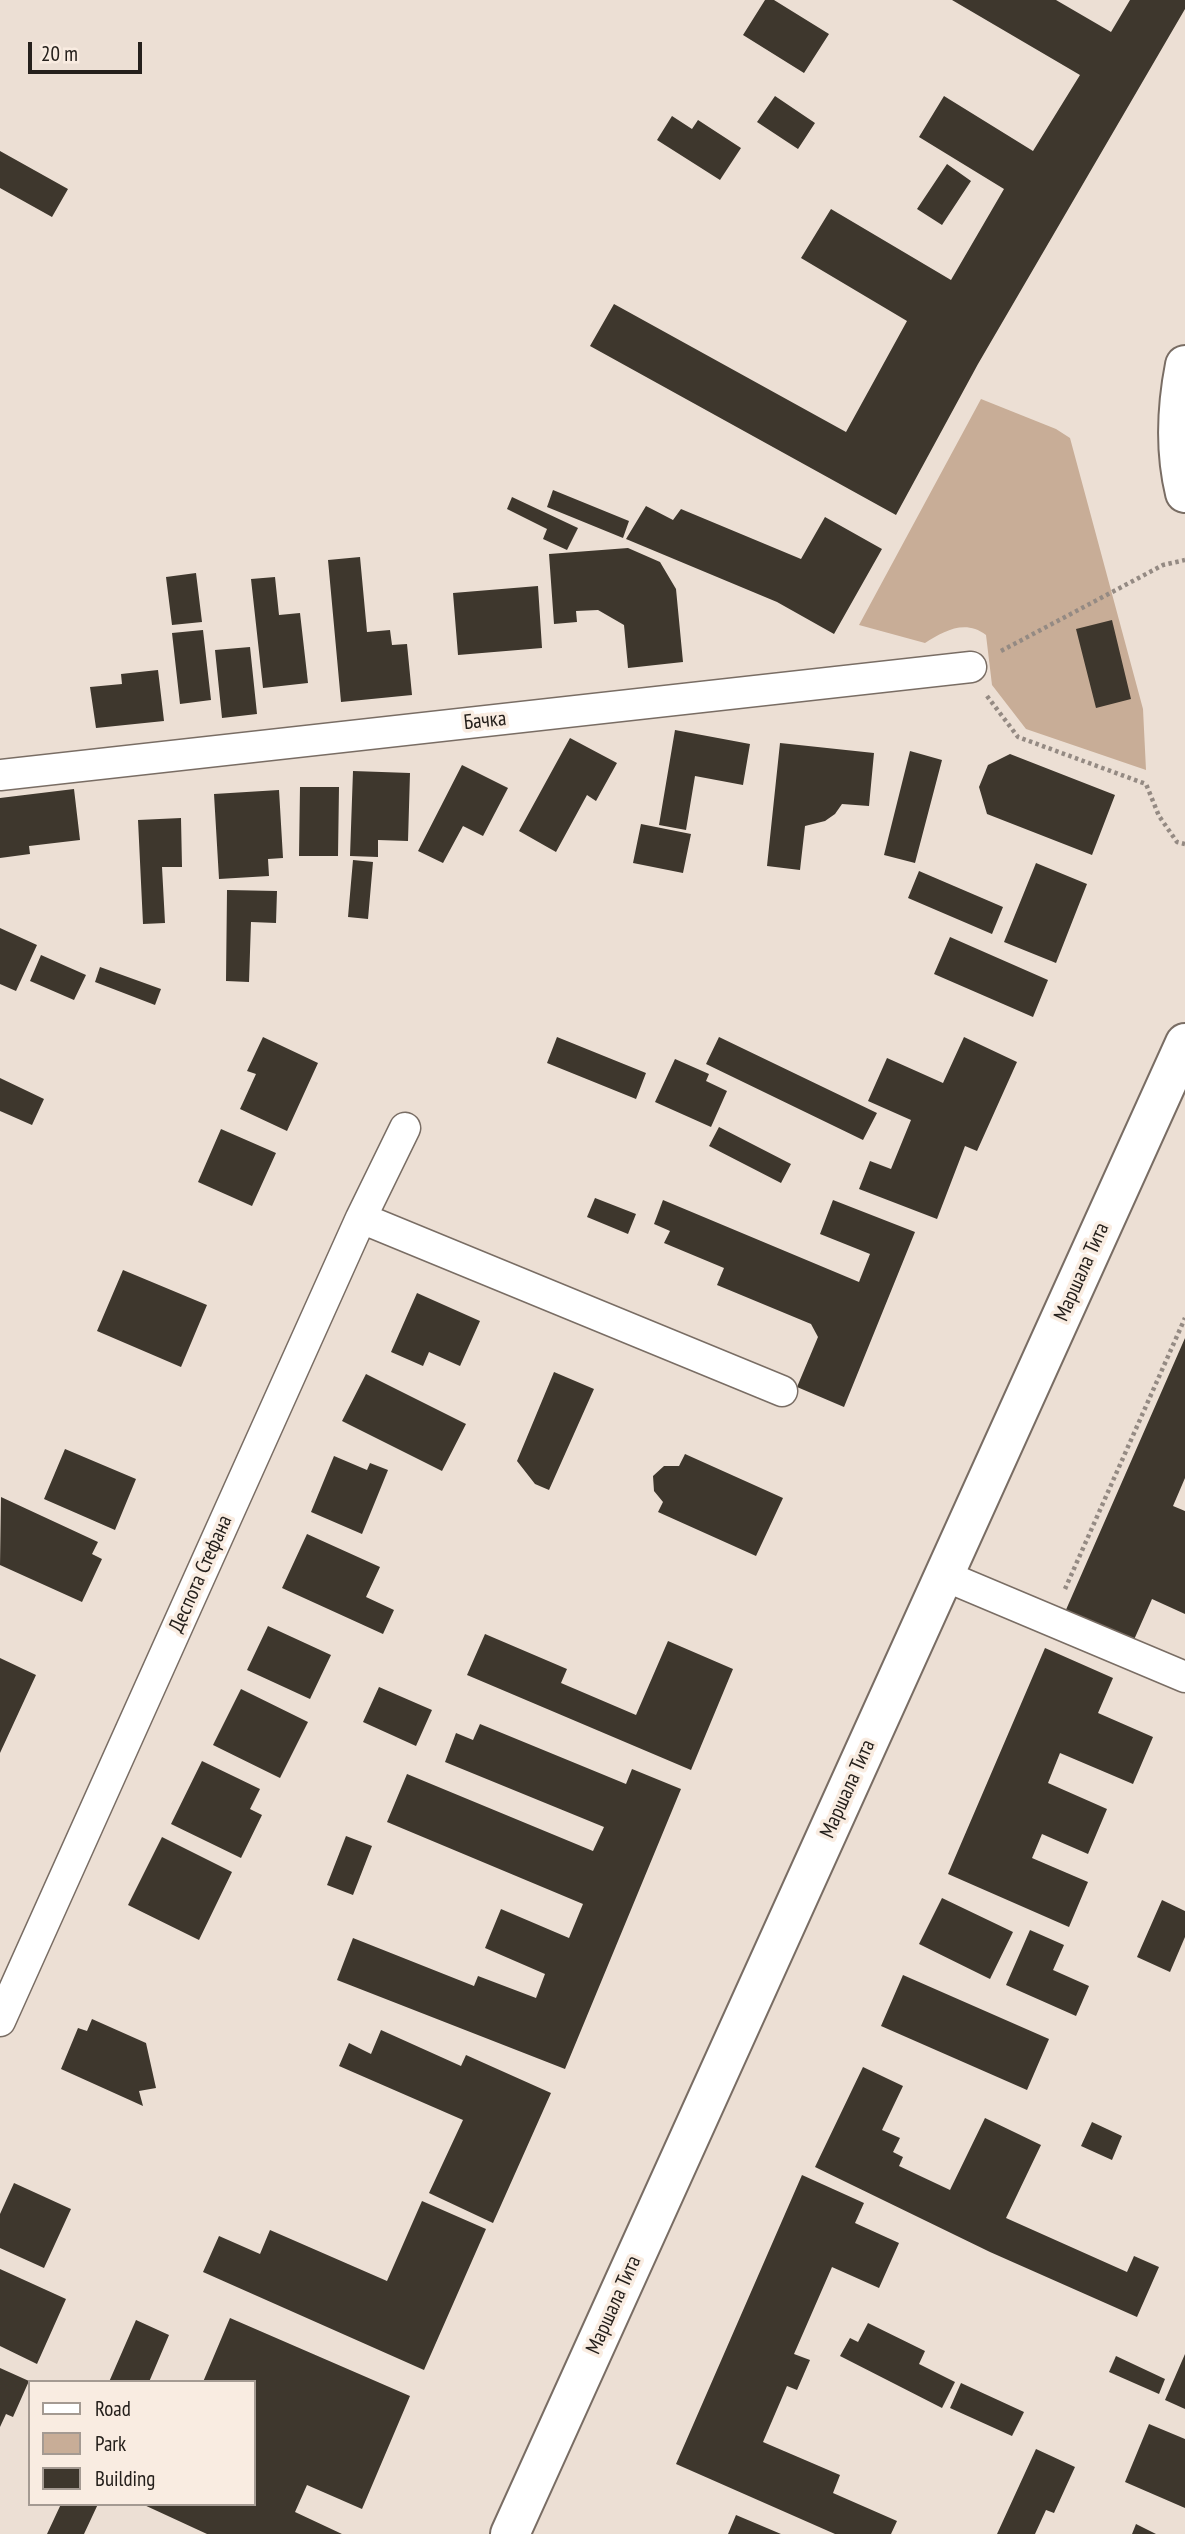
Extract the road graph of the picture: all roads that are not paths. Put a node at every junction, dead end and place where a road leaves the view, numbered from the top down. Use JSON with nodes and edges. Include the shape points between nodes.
{"nodes":[{"id":1,"x":1185,"y":365,"type":"edge"},
{"id":2,"x":1185,"y":493,"type":"edge"},
{"id":3,"x":971,"y":667,"type":"road end"},
{"id":4,"x":0,"y":775,"type":"edge"},
{"id":5,"x":1185,"y":1043,"type":"edge"},
{"id":6,"x":405,"y":1128,"type":"dead end"},
{"id":7,"x":361,"y":1218,"type":"junction"},
{"id":8,"x":782,"y":1391,"type":"dead end"},
{"id":9,"x":945,"y":1576,"type":"junction"},
{"id":10,"x":1185,"y":1677,"type":"edge"},
{"id":11,"x":0,"y":2021,"type":"edge"},
{"id":12,"x":510,"y":2534,"type":"edge"}],
"edges":[{"from":1,"to":2,"type":"street","via":[[1178,441]]},
{"from":3,"to":4,"type":"street","name":"Бачка"},
{"from":5,"to":9,"type":"street","name":"Маршала Тита"},
{"from":6,"to":7,"type":"street","name":"Деспота Стефана"},
{"from":7,"to":8,"type":"street"},
{"from":7,"to":11,"type":"street","name":"Деспота Стефана"},
{"from":9,"to":10,"type":"street"},
{"from":9,"to":12,"type":"street","name":"Маршала Тита"}]}
